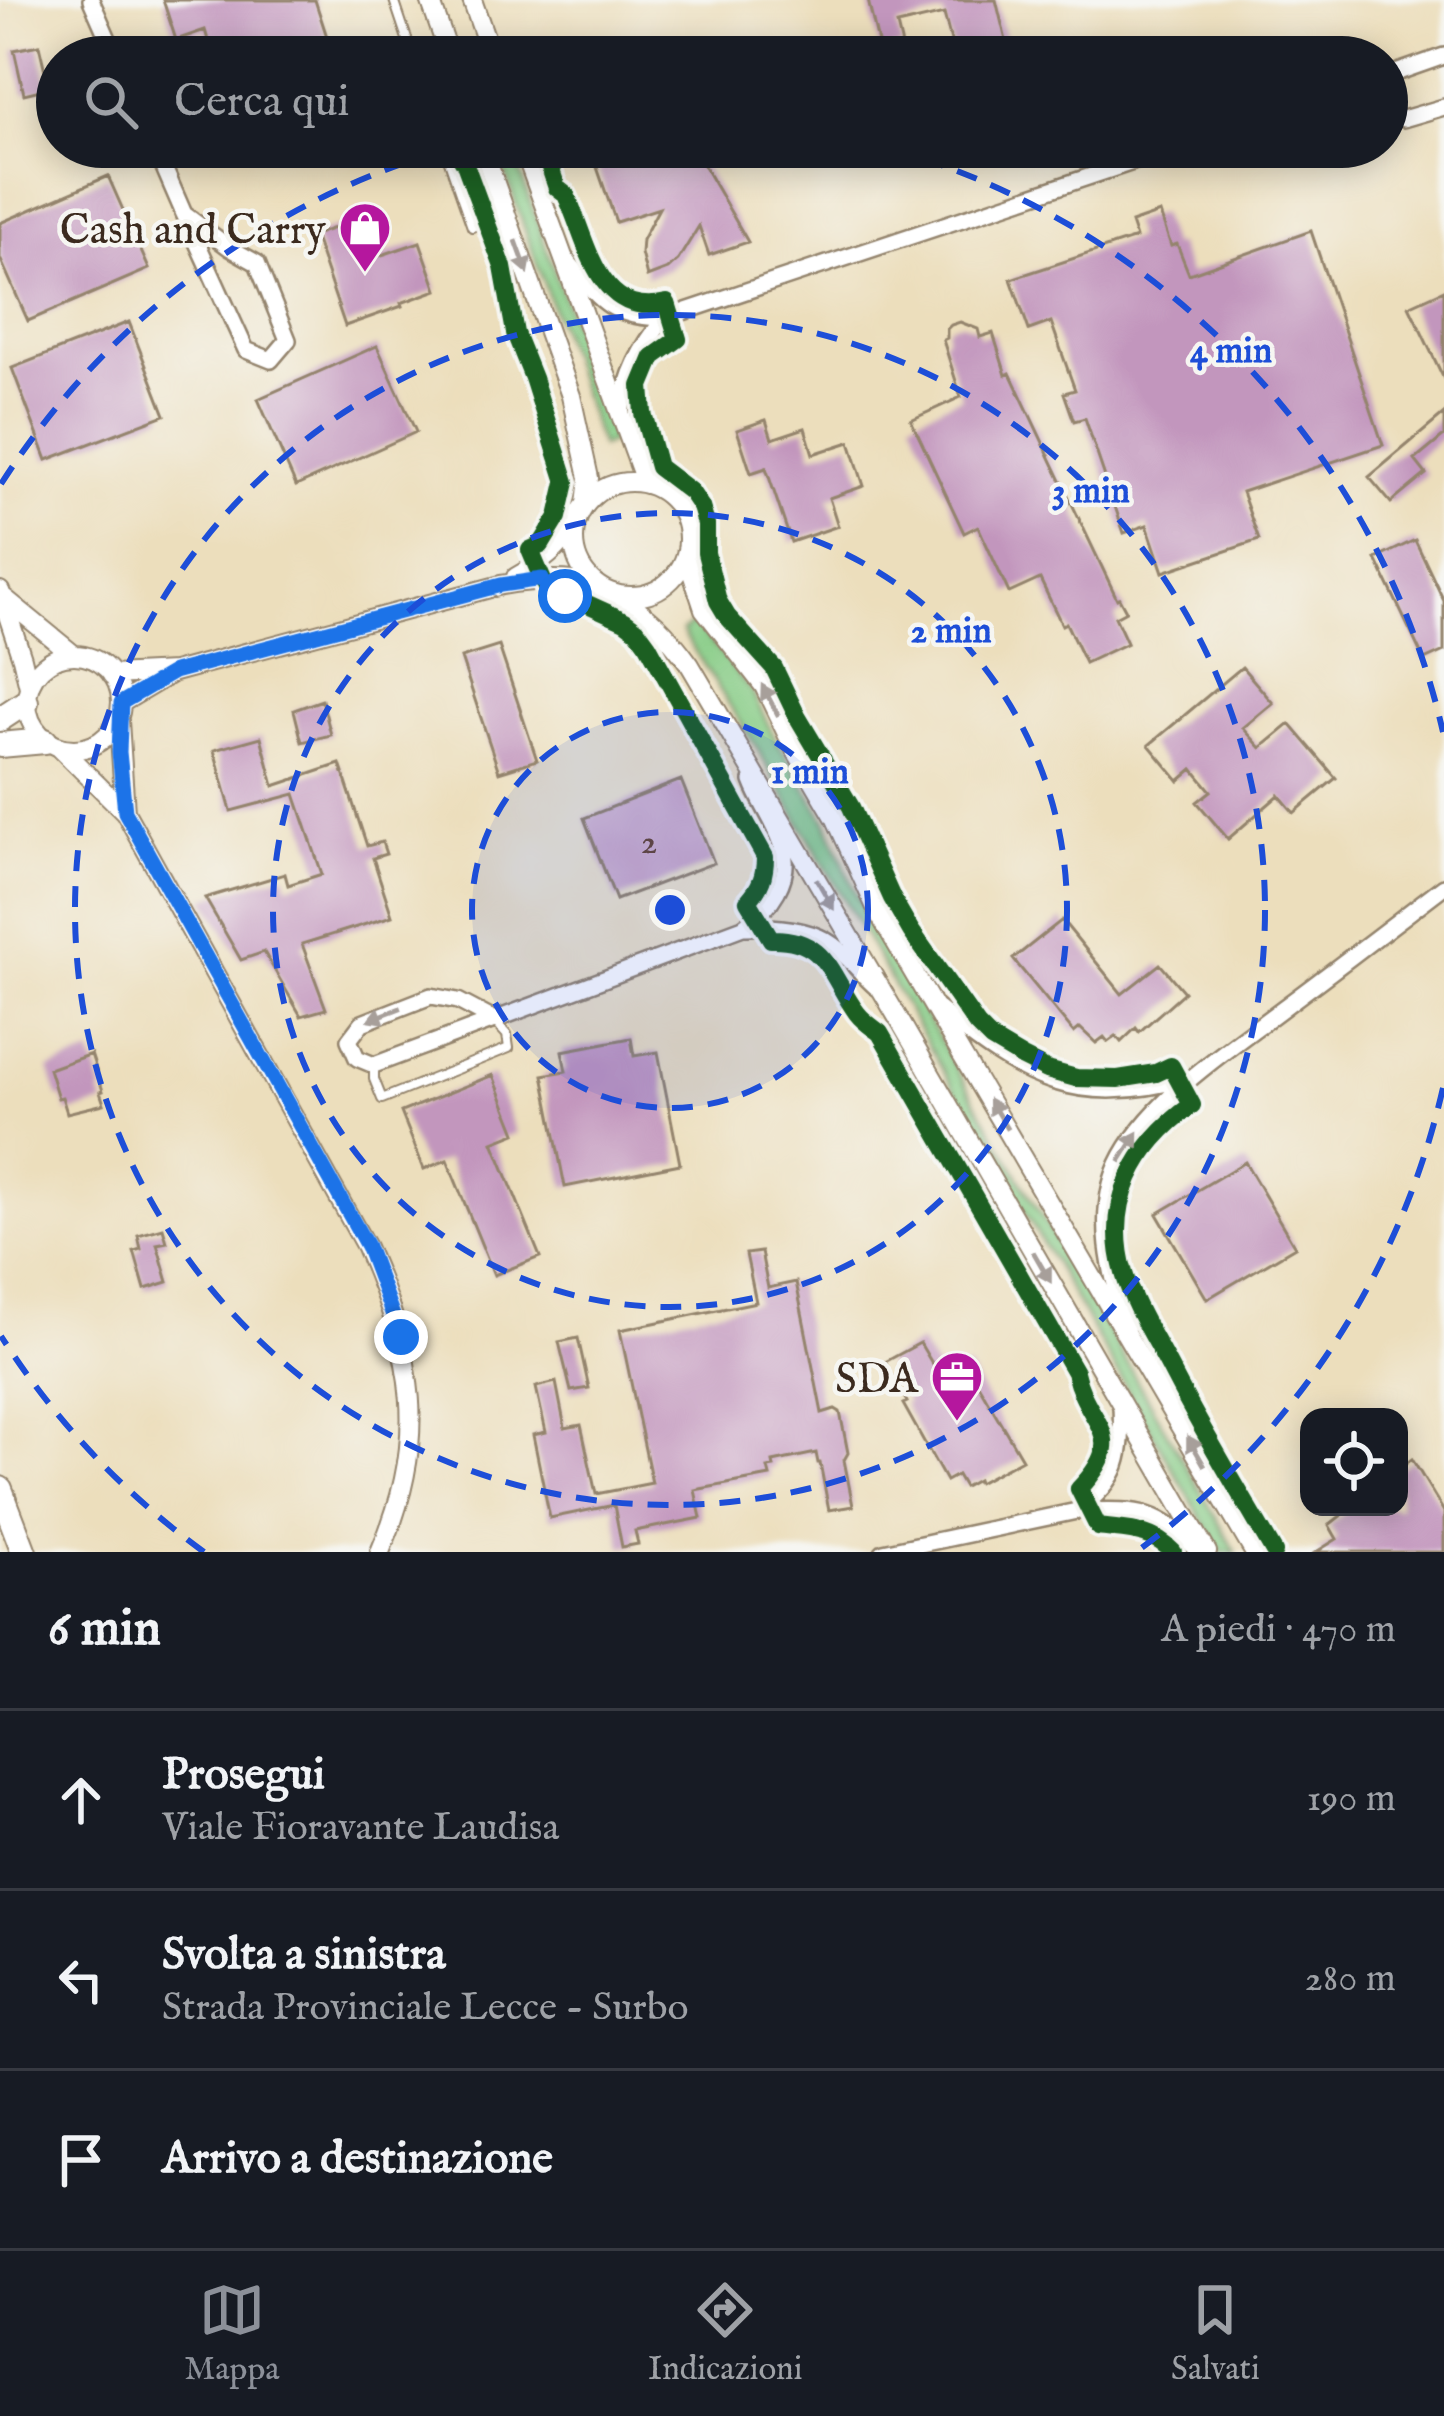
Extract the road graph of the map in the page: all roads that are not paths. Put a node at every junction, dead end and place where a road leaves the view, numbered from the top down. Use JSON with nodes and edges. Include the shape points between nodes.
{"nodes":[{"id":1,"x":92,"y":0,"type":"edge"},
{"id":2,"x":394,"y":0,"type":"edge"},
{"id":3,"x":430,"y":0,"type":"edge"},
{"id":4,"x":472,"y":0,"type":"edge"},
{"id":5,"x":107,"y":36,"type":"edge"},
{"id":6,"x":406,"y":36,"type":"edge"},
{"id":7,"x":443,"y":36,"type":"edge"},
{"id":8,"x":485,"y":36,"type":"edge"},
{"id":9,"x":1444,"y":56,"type":"edge"},
{"id":10,"x":1408,"y":69,"type":"edge"},
{"id":11,"x":1444,"y":107,"type":"edge"},
{"id":12,"x":1408,"y":118,"type":"edge"},
{"id":13,"x":164,"y":168,"type":"edge"},
{"id":14,"x":451,"y":168,"type":"edge"},
{"id":15,"x":490,"y":168,"type":"edge"},
{"id":16,"x":531,"y":168,"type":"edge"},
{"id":17,"x":1115,"y":168,"type":"edge"},
{"id":18,"x":506,"y":213,"type":"junction"},
{"id":19,"x":184,"y":214,"type":"junction"},
{"id":20,"x":560,"y":252,"type":"junction"},
{"id":21,"x":664,"y":318,"type":"junction"},
{"id":22,"x":620,"y":415,"type":"junction"},
{"id":23,"x":646,"y":484,"type":"junction"},
{"id":24,"x":586,"y":504,"type":"junction"},
{"id":25,"x":576,"y":524,"type":"junction"},
{"id":26,"x":686,"y":555,"type":"junction"},
{"id":27,"x":501,"y":585,"type":"junction"},
{"id":28,"x":596,"y":585,"type":"junction"},
{"id":29,"x":2,"y":594,"type":"edge"},
{"id":30,"x":616,"y":595,"type":"junction"},
{"id":31,"x":74,"y":655,"type":"junction"},
{"id":32,"x":174,"y":672,"type":"junction"},
{"id":33,"x":112,"y":675,"type":"junction"},
{"id":34,"x":27,"y":695,"type":"junction"},
{"id":35,"x":120,"y":710,"type":"junction"},
{"id":36,"x":0,"y":718,"type":"edge"},
{"id":37,"x":52,"y":744,"type":"junction"},
{"id":38,"x":0,"y":745,"type":"edge"},
{"id":39,"x":742,"y":751,"type":"junction"},
{"id":40,"x":125,"y":812,"type":"junction"},
{"id":41,"x":1444,"y":886,"type":"edge"},
{"id":42,"x":743,"y":927,"type":"junction"},
{"id":43,"x":882,"y":992,"type":"junction"},
{"id":44,"x":934,"y":1007,"type":"junction"},
{"id":45,"x":494,"y":1020,"type":"junction"},
{"id":46,"x":374,"y":1065,"type":"junction"},
{"id":47,"x":1192,"y":1077,"type":"junction"},
{"id":48,"x":1131,"y":1340,"type":"junction"},
{"id":49,"x":1121,"y":1404,"type":"junction"},
{"id":50,"x":0,"y":1490,"type":"edge"},
{"id":51,"x":1077,"y":1511,"type":"junction"},
{"id":52,"x":901,"y":1550,"type":"edge"},
{"id":53,"x":24,"y":1552,"type":"edge"},
{"id":54,"x":380,"y":1552,"type":"edge"},
{"id":55,"x":883,"y":1552,"type":"edge"},
{"id":56,"x":1202,"y":1552,"type":"edge"},
{"id":57,"x":1254,"y":1552,"type":"edge"}],
"edges":[{"from":1,"to":5,"type":"street"},
{"from":2,"to":6,"type":"lane"},
{"from":3,"to":7,"type":"street"},
{"from":4,"to":8,"type":"street"},
{"from":9,"to":10,"type":"street"},
{"from":11,"to":12,"type":"street"},
{"from":13,"to":19,"type":"street"},
{"from":14,"to":18,"type":"lane","via":[[472,227]]},
{"from":15,"to":18,"type":"street"},
{"from":16,"to":20,"type":"street"},
{"from":17,"to":21,"type":"street"},
{"from":18,"to":24,"type":"street","one_way":true,"via":[[571,396],[589,478]]},
{"from":19,"to":19,"type":"street","via":[[246,350],[271,360],[288,340],[257,263]]},
{"from":20,"to":21,"type":"street","via":[[615,310]]},
{"from":20,"to":22,"type":"street"},
{"from":21,"to":22,"type":"street","via":[[634,361]]},
{"from":22,"to":23,"type":"street"},
{"from":23,"to":24,"type":"street","via":[[613,485]]},
{"from":23,"to":26,"type":"street","via":[[685,519]]},
{"from":24,"to":25,"type":"street"},
{"from":25,"to":27,"type":"street","via":[[561,547]]},
{"from":25,"to":28,"type":"street","via":[[577,558]]},
{"from":26,"to":30,"type":"street","via":[[667,584]]},
{"from":44,"to":26,"type":"street","one_way":true,"via":[[764,686],[704,609]]},
{"from":27,"to":28,"type":"street"},
{"from":27,"to":32,"type":"street"},
{"from":28,"to":30,"type":"street"},
{"from":29,"to":31,"type":"street"},
{"from":29,"to":34,"type":"street"},
{"from":30,"to":39,"type":"street","via":[[667,633]]},
{"from":31,"to":33,"type":"street"},
{"from":31,"to":34,"type":"street","via":[[46,664]]},
{"from":32,"to":33,"type":"street"},
{"from":32,"to":35,"type":"street"},
{"from":33,"to":35,"type":"street"},
{"from":34,"to":36,"type":"highway"},
{"from":34,"to":37,"type":"street","via":[[28,717]]},
{"from":35,"to":37,"type":"street","via":[[112,730],[88,748]]},
{"from":35,"to":40,"type":"street"},
{"from":37,"to":38,"type":"highway"},
{"from":37,"to":40,"type":"street"},
{"from":39,"to":42,"type":"street","via":[[784,846],[785,872],[764,913]]},
{"from":39,"to":43,"type":"street","one_way":true},
{"from":40,"to":54,"type":"street","via":[[387,1295],[410,1384],[410,1434]]},
{"from":41,"to":47,"type":"street"},
{"from":42,"to":43,"type":"street","via":[[772,926],[832,944]]},
{"from":42,"to":45,"type":"street"},
{"from":43,"to":49,"type":"street","one_way":true},
{"from":44,"to":47,"type":"street","via":[[1004,1061],[1072,1088]]},
{"from":48,"to":44,"type":"street","one_way":true},
{"from":45,"to":46,"type":"street"},
{"from":45,"to":46,"type":"street","one_way":true,"via":[[431,996],[362,1023],[349,1040],[357,1058]]},
{"from":45,"to":46,"type":"lane","via":[[509,1048],[382,1099]]},
{"from":48,"to":47,"type":"street","one_way":true,"via":[[1108,1263],[1116,1168],[1135,1135]]},
{"from":57,"to":48,"type":"street","one_way":true},
{"from":49,"to":51,"type":"street","via":[[1119,1462]]},
{"from":49,"to":56,"type":"street"},
{"from":50,"to":53,"type":"highway"},
{"from":51,"to":52,"type":"street"},
{"from":51,"to":56,"type":"street","via":[[1157,1516]]},
{"from":52,"to":55,"type":"street"}]}
